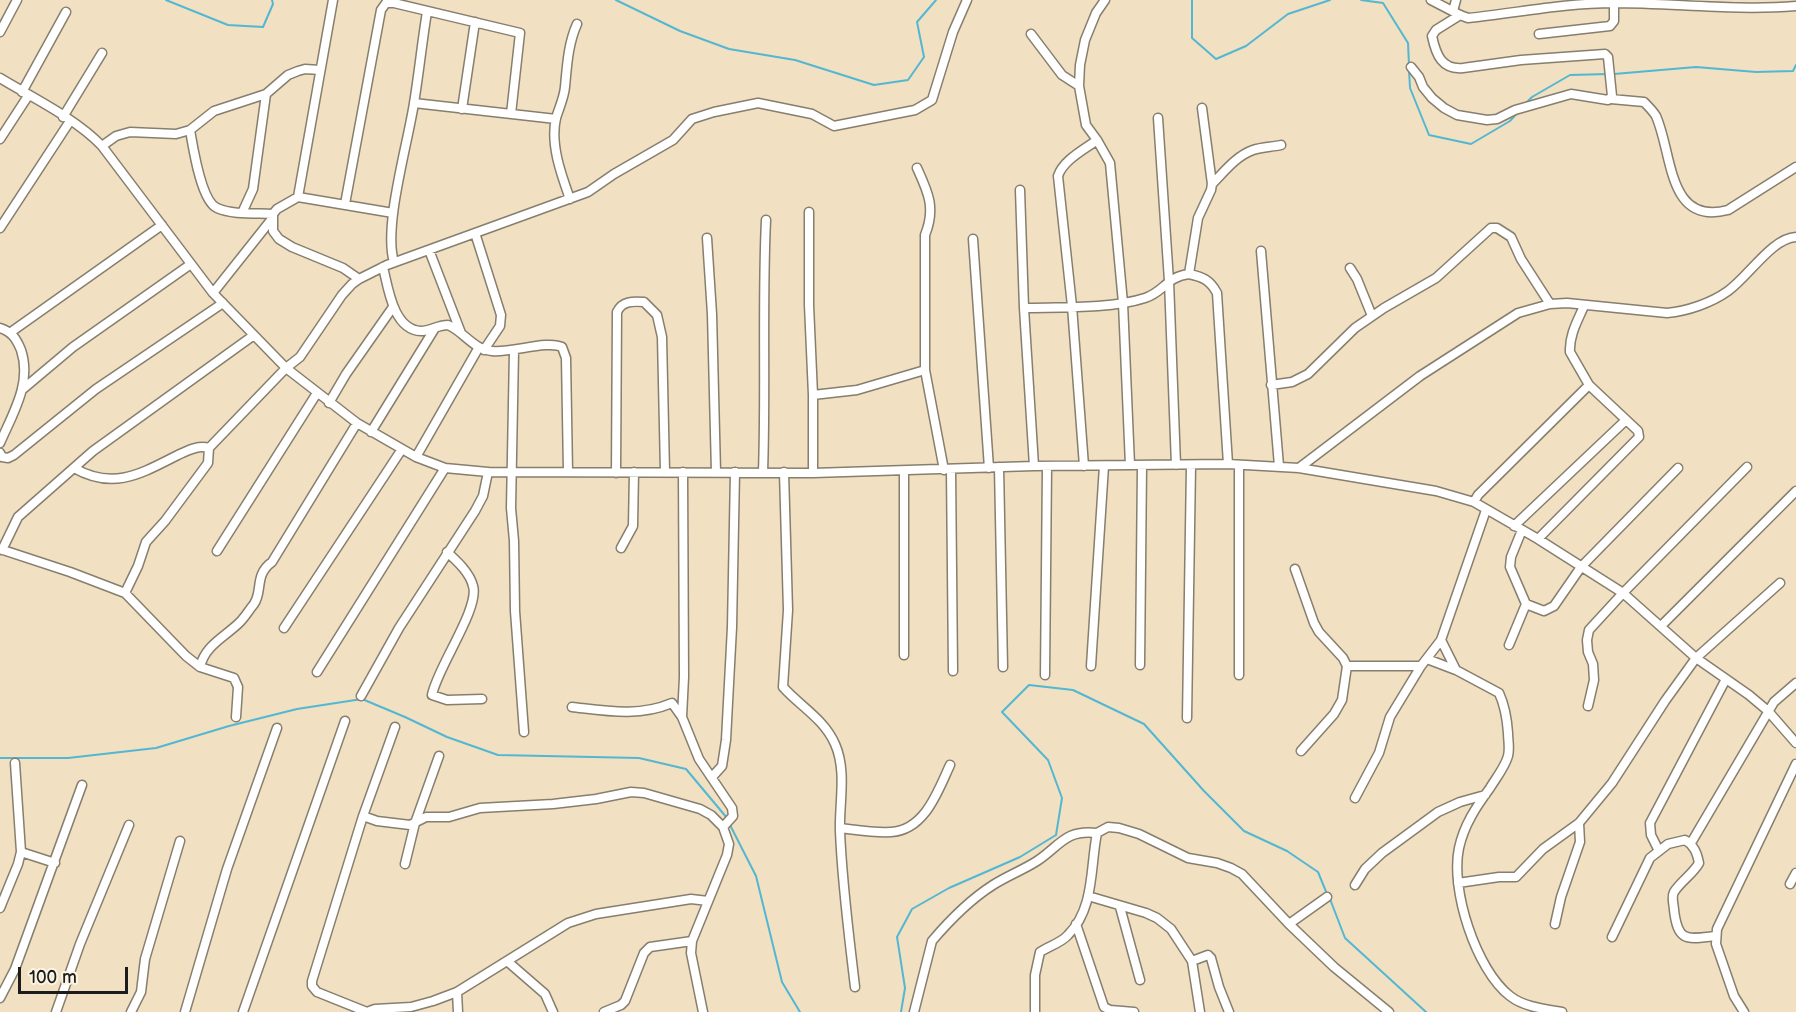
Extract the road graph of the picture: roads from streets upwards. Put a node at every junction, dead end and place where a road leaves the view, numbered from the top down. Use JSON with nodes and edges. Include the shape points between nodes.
{"nodes":[{"id":1,"x":17,"y":0,"type":"edge"},
{"id":2,"x":333,"y":0,"type":"edge"},
{"id":3,"x":967,"y":0,"type":"edge"},
{"id":4,"x":1105,"y":0,"type":"edge"},
{"id":5,"x":1431,"y":0,"type":"edge"},
{"id":6,"x":1456,"y":0,"type":"edge"},
{"id":7,"x":1614,"y":3,"type":"junction"},
{"id":8,"x":1796,"y":6,"type":"edge"},
{"id":9,"x":66,"y":12,"type":"dead end"},
{"id":10,"x":427,"y":12,"type":"junction"},
{"id":11,"x":1456,"y":13,"type":"junction"},
{"id":12,"x":475,"y":22,"type":"junction"},
{"id":13,"x":577,"y":24,"type":"dead end"},
{"id":14,"x":0,"y":32,"type":"edge"},
{"id":15,"x":1031,"y":34,"type":"dead end"},
{"id":16,"x":1539,"y":34,"type":"dead end"},
{"id":17,"x":102,"y":53,"type":"dead end"},
{"id":18,"x":1411,"y":67,"type":"dead end"},
{"id":19,"x":320,"y":70,"type":"junction"},
{"id":20,"x":0,"y":78,"type":"edge"},
{"id":21,"x":1079,"y":86,"type":"junction"},
{"id":22,"x":25,"y":94,"type":"junction"},
{"id":23,"x":266,"y":94,"type":"junction"},
{"id":24,"x":1611,"y":97,"type":"junction"},
{"id":25,"x":414,"y":103,"type":"junction"},
{"id":26,"x":1202,"y":108,"type":"dead end"},
{"id":27,"x":462,"y":109,"type":"junction"},
{"id":28,"x":511,"y":114,"type":"junction"},
{"id":29,"x":1158,"y":118,"type":"dead end"},
{"id":30,"x":66,"y":119,"type":"junction"},
{"id":31,"x":556,"y":119,"type":"junction"},
{"id":32,"x":190,"y":130,"type":"junction"},
{"id":33,"x":0,"y":139,"type":"edge"},
{"id":34,"x":1097,"y":140,"type":"junction"},
{"id":35,"x":1281,"y":145,"type":"dead end"},
{"id":36,"x":102,"y":146,"type":"junction"},
{"id":37,"x":1796,"y":167,"type":"edge"},
{"id":38,"x":917,"y":168,"type":"dead end"},
{"id":39,"x":1212,"y":184,"type":"junction"},
{"id":40,"x":1020,"y":190,"type":"dead end"},
{"id":41,"x":298,"y":197,"type":"junction"},
{"id":42,"x":570,"y":199,"type":"junction"},
{"id":43,"x":345,"y":204,"type":"junction"},
{"id":44,"x":809,"y":212,"type":"dead end"},
{"id":45,"x":242,"y":213,"type":"junction"},
{"id":46,"x":393,"y":213,"type":"junction"},
{"id":47,"x":272,"y":217,"type":"junction"},
{"id":48,"x":766,"y":220,"type":"dead end"},
{"id":49,"x":162,"y":225,"type":"junction"},
{"id":50,"x":0,"y":228,"type":"edge"},
{"id":51,"x":476,"y":233,"type":"junction"},
{"id":52,"x":1796,"y":237,"type":"edge"},
{"id":53,"x":707,"y":238,"type":"dead end"},
{"id":54,"x":973,"y":239,"type":"dead end"},
{"id":55,"x":429,"y":250,"type":"junction"},
{"id":56,"x":1261,"y":251,"type":"dead end"},
{"id":57,"x":394,"y":262,"type":"junction"},
{"id":58,"x":191,"y":264,"type":"junction"},
{"id":59,"x":383,"y":267,"type":"junction"},
{"id":60,"x":1350,"y":268,"type":"dead end"},
{"id":61,"x":1189,"y":274,"type":"junction"},
{"id":62,"x":359,"y":279,"type":"junction"},
{"id":63,"x":1168,"y":280,"type":"junction"},
{"id":64,"x":213,"y":292,"type":"junction"},
{"id":65,"x":223,"y":303,"type":"junction"},
{"id":66,"x":1123,"y":303,"type":"junction"},
{"id":67,"x":1550,"y":304,"type":"junction"},
{"id":68,"x":1072,"y":306,"type":"junction"},
{"id":69,"x":1584,"y":306,"type":"junction"},
{"id":70,"x":393,"y":307,"type":"junction"},
{"id":71,"x":1024,"y":308,"type":"junction"},
{"id":72,"x":1372,"y":316,"type":"junction"},
{"id":73,"x":0,"y":328,"type":"edge"},
{"id":74,"x":435,"y":328,"type":"junction"},
{"id":75,"x":11,"y":332,"type":"junction"},
{"id":76,"x":461,"y":334,"type":"junction"},
{"id":77,"x":254,"y":335,"type":"junction"},
{"id":78,"x":482,"y":348,"type":"junction"},
{"id":79,"x":514,"y":351,"type":"junction"},
{"id":80,"x":286,"y":368,"type":"junction"},
{"id":81,"x":925,"y":370,"type":"junction"},
{"id":82,"x":1271,"y":384,"type":"junction"},
{"id":83,"x":1589,"y":385,"type":"junction"},
{"id":84,"x":23,"y":389,"type":"junction"},
{"id":85,"x":317,"y":393,"type":"junction"},
{"id":86,"x":813,"y":395,"type":"junction"},
{"id":87,"x":329,"y":403,"type":"junction"},
{"id":88,"x":1626,"y":420,"type":"junction"},
{"id":89,"x":357,"y":423,"type":"junction"},
{"id":90,"x":371,"y":432,"type":"junction"},
{"id":91,"x":0,"y":443,"type":"edge"},
{"id":92,"x":209,"y":448,"type":"junction"},
{"id":93,"x":402,"y":449,"type":"junction"},
{"id":94,"x":0,"y":453,"type":"edge"},
{"id":95,"x":416,"y":457,"type":"junction"},
{"id":96,"x":1228,"y":464,"type":"junction"},
{"id":97,"x":1130,"y":465,"type":"junction"},
{"id":98,"x":1142,"y":465,"type":"junction"},
{"id":99,"x":1176,"y":465,"type":"junction"},
{"id":100,"x":1239,"y":465,"type":"junction"},
{"id":101,"x":1034,"y":466,"type":"junction"},
{"id":102,"x":1047,"y":466,"type":"junction"},
{"id":103,"x":1084,"y":466,"type":"junction"},
{"id":104,"x":1104,"y":466,"type":"junction"},
{"id":105,"x":1191,"y":466,"type":"junction"},
{"id":106,"x":1279,"y":466,"type":"junction"},
{"id":107,"x":999,"y":467,"type":"junction"},
{"id":108,"x":1747,"y":467,"type":"dead end"},
{"id":109,"x":74,"y":468,"type":"junction"},
{"id":110,"x":445,"y":468,"type":"junction"},
{"id":111,"x":988,"y":468,"type":"junction"},
{"id":112,"x":1299,"y":468,"type":"junction"},
{"id":113,"x":1678,"y":468,"type":"dead end"},
{"id":114,"x":947,"y":470,"type":"junction"},
{"id":115,"x":904,"y":471,"type":"junction"},
{"id":116,"x":488,"y":472,"type":"junction"},
{"id":117,"x":512,"y":472,"type":"junction"},
{"id":118,"x":568,"y":472,"type":"junction"},
{"id":119,"x":634,"y":472,"type":"junction"},
{"id":120,"x":665,"y":472,"type":"junction"},
{"id":121,"x":683,"y":472,"type":"junction"},
{"id":122,"x":716,"y":472,"type":"junction"},
{"id":123,"x":735,"y":472,"type":"junction"},
{"id":124,"x":763,"y":472,"type":"junction"},
{"id":125,"x":784,"y":472,"type":"junction"},
{"id":126,"x":813,"y":472,"type":"junction"},
{"id":127,"x":616,"y":473,"type":"junction"},
{"id":128,"x":1796,"y":491,"type":"edge"},
{"id":129,"x":1474,"y":502,"type":"junction"},
{"id":130,"x":1486,"y":510,"type":"junction"},
{"id":131,"x":1518,"y":528,"type":"junction"},
{"id":132,"x":1538,"y":539,"type":"junction"},
{"id":133,"x":621,"y":548,"type":"dead end"},
{"id":134,"x":1,"y":550,"type":"edge"},
{"id":135,"x":218,"y":551,"type":"dead end"},
{"id":136,"x":447,"y":552,"type":"junction"},
{"id":137,"x":1581,"y":567,"type":"junction"},
{"id":138,"x":1295,"y":569,"type":"dead end"},
{"id":139,"x":1780,"y":583,"type":"dead end"},
{"id":140,"x":125,"y":593,"type":"junction"},
{"id":141,"x":1623,"y":593,"type":"junction"},
{"id":142,"x":1526,"y":604,"type":"junction"},
{"id":143,"x":1661,"y":626,"type":"junction"},
{"id":144,"x":284,"y":628,"type":"dead end"},
{"id":145,"x":1441,"y":640,"type":"junction"},
{"id":146,"x":1509,"y":645,"type":"dead end"},
{"id":147,"x":904,"y":655,"type":"dead end"},
{"id":148,"x":1696,"y":658,"type":"junction"},
{"id":149,"x":1424,"y":662,"type":"junction"},
{"id":150,"x":1140,"y":665,"type":"dead end"},
{"id":151,"x":1091,"y":666,"type":"dead end"},
{"id":152,"x":1347,"y":666,"type":"junction"},
{"id":153,"x":200,"y":667,"type":"junction"},
{"id":154,"x":1003,"y":667,"type":"dead end"},
{"id":155,"x":953,"y":670,"type":"dead end"},
{"id":156,"x":1456,"y":670,"type":"junction"},
{"id":157,"x":317,"y":672,"type":"dead end"},
{"id":158,"x":1045,"y":675,"type":"dead end"},
{"id":159,"x":1239,"y":675,"type":"dead end"},
{"id":160,"x":1726,"y":679,"type":"junction"},
{"id":161,"x":1796,"y":683,"type":"edge"},
{"id":162,"x":361,"y":696,"type":"dead end"},
{"id":163,"x":482,"y":699,"type":"dead end"},
{"id":164,"x":1588,"y":706,"type":"dead end"},
{"id":165,"x":572,"y":707,"type":"dead end"},
{"id":166,"x":1768,"y":711,"type":"junction"},
{"id":167,"x":236,"y":717,"type":"dead end"},
{"id":168,"x":682,"y":717,"type":"junction"},
{"id":169,"x":1187,"y":718,"type":"dead end"},
{"id":170,"x":345,"y":721,"type":"dead end"},
{"id":171,"x":395,"y":727,"type":"dead end"},
{"id":172,"x":277,"y":728,"type":"dead end"},
{"id":173,"x":524,"y":732,"type":"dead end"},
{"id":174,"x":1796,"y":743,"type":"edge"},
{"id":175,"x":1301,"y":751,"type":"dead end"},
{"id":176,"x":440,"y":756,"type":"dead end"},
{"id":177,"x":15,"y":763,"type":"dead end"},
{"id":178,"x":1796,"y":764,"type":"edge"},
{"id":179,"x":950,"y":765,"type":"dead end"},
{"id":180,"x":712,"y":777,"type":"junction"},
{"id":181,"x":82,"y":785,"type":"dead end"},
{"id":182,"x":1485,"y":795,"type":"junction"},
{"id":183,"x":1355,"y":798,"type":"dead end"},
{"id":184,"x":363,"y":816,"type":"junction"},
{"id":185,"x":415,"y":823,"type":"junction"},
{"id":186,"x":1579,"y":823,"type":"junction"},
{"id":187,"x":129,"y":825,"type":"dead end"},
{"id":188,"x":723,"y":827,"type":"junction"},
{"id":189,"x":840,"y":828,"type":"junction"},
{"id":190,"x":1097,"y":833,"type":"junction"},
{"id":191,"x":180,"y":841,"type":"dead end"},
{"id":192,"x":1691,"y":843,"type":"junction"},
{"id":193,"x":1659,"y":851,"type":"junction"},
{"id":194,"x":21,"y":852,"type":"junction"},
{"id":195,"x":54,"y":863,"type":"junction"},
{"id":196,"x":405,"y":864,"type":"dead end"},
{"id":197,"x":1796,"y":873,"type":"edge"},
{"id":198,"x":1458,"y":883,"type":"junction"},
{"id":199,"x":1790,"y":884,"type":"dead end"},
{"id":200,"x":1355,"y":885,"type":"dead end"},
{"id":201,"x":1088,"y":896,"type":"junction"},
{"id":202,"x":1327,"y":897,"type":"dead end"},
{"id":203,"x":708,"y":901,"type":"junction"},
{"id":204,"x":1120,"y":907,"type":"junction"},
{"id":205,"x":0,"y":908,"type":"edge"},
{"id":206,"x":1076,"y":924,"type":"junction"},
{"id":207,"x":1288,"y":924,"type":"junction"},
{"id":208,"x":1555,"y":924,"type":"dead end"},
{"id":209,"x":1716,"y":936,"type":"junction"},
{"id":210,"x":1612,"y":937,"type":"dead end"},
{"id":211,"x":692,"y":940,"type":"junction"},
{"id":212,"x":507,"y":961,"type":"junction"},
{"id":213,"x":1192,"y":961,"type":"junction"},
{"id":214,"x":1140,"y":981,"type":"dead end"},
{"id":215,"x":855,"y":987,"type":"dead end"},
{"id":216,"x":458,"y":992,"type":"junction"},
{"id":217,"x":0,"y":998,"type":"edge"},
{"id":218,"x":411,"y":1009,"type":"edge"},
{"id":219,"x":56,"y":1012,"type":"edge"},
{"id":220,"x":131,"y":1012,"type":"edge"},
{"id":221,"x":185,"y":1012,"type":"edge"},
{"id":222,"x":243,"y":1012,"type":"edge"},
{"id":223,"x":367,"y":1012,"type":"edge"},
{"id":224,"x":458,"y":1012,"type":"edge"},
{"id":225,"x":553,"y":1012,"type":"edge"},
{"id":226,"x":604,"y":1012,"type":"edge"},
{"id":227,"x":703,"y":1012,"type":"edge"},
{"id":228,"x":914,"y":1012,"type":"edge"},
{"id":229,"x":1035,"y":1012,"type":"edge"},
{"id":230,"x":1134,"y":1012,"type":"edge"},
{"id":231,"x":1200,"y":1012,"type":"edge"},
{"id":232,"x":1229,"y":1012,"type":"edge"},
{"id":233,"x":1389,"y":1012,"type":"edge"},
{"id":234,"x":1562,"y":1012,"type":"edge"},
{"id":235,"x":1744,"y":1012,"type":"edge"}],
"edges":[{"from":1,"to":14,"type":"street"},
{"from":2,"to":19,"type":"street"},
{"from":3,"to":42,"type":"street","via":[[932,100],[915,110],[834,126],[812,114],[758,103],[714,112],[692,119],[673,140]]},
{"from":4,"to":21,"type":"street","via":[[1084,40]]},
{"from":5,"to":11,"type":"street"},
{"from":6,"to":11,"type":"street"},
{"from":7,"to":8,"type":"street","via":[[1722,8]]},
{"from":7,"to":11,"type":"street","via":[[1557,5],[1468,18]]},
{"from":7,"to":16,"type":"street","via":[[1614,21],[1610,26]]},
{"from":9,"to":22,"type":"street"},
{"from":10,"to":12,"type":"street"},
{"from":10,"to":25,"type":"street"},
{"from":10,"to":43,"type":"street","via":[[394,3],[383,6]]},
{"from":11,"to":24,"type":"street","via":[[1432,36],[1441,62],[1455,69],[1602,54],[1608,57]]},
{"from":12,"to":27,"type":"street"},
{"from":12,"to":28,"type":"street","via":[[520,33]]},
{"from":13,"to":31,"type":"street","via":[[571,37]]},
{"from":15,"to":21,"type":"street","via":[[1062,75]]},
{"from":17,"to":30,"type":"street"},
{"from":18,"to":24,"type":"street","via":[[1423,87],[1444,108],[1457,115],[1487,120],[1571,94],[1608,100]]},
{"from":19,"to":23,"type":"street","via":[[305,69],[288,75]]},
{"from":19,"to":41,"type":"street"},
{"from":20,"to":22,"type":"street"},
{"from":21,"to":34,"type":"street","via":[[1086,125]]},
{"from":22,"to":30,"type":"street"},
{"from":22,"to":33,"type":"street"},
{"from":23,"to":32,"type":"street","via":[[214,111]]},
{"from":23,"to":45,"type":"street","via":[[253,189]]},
{"from":24,"to":37,"type":"street","via":[[1644,102],[1656,115],[1678,191],[1686,204],[1699,211],[1728,210]]},
{"from":25,"to":27,"type":"street"},
{"from":25,"to":46,"type":"street"},
{"from":26,"to":39,"type":"street"},
{"from":27,"to":28,"type":"street"},
{"from":28,"to":31,"type":"street"},
{"from":29,"to":63,"type":"street"},
{"from":30,"to":36,"type":"street"},
{"from":30,"to":50,"type":"street"},
{"from":31,"to":42,"type":"street","via":[[555,142]]},
{"from":32,"to":36,"type":"street","via":[[176,134],[130,132]]},
{"from":32,"to":45,"type":"street","via":[[210,203]]},
{"from":34,"to":66,"type":"street","via":[[1110,163]]},
{"from":34,"to":68,"type":"street","via":[[1066,163],[1058,176]]},
{"from":35,"to":39,"type":"street","via":[[1246,153]]},
{"from":36,"to":49,"type":"street"},
{"from":38,"to":81,"type":"street","via":[[927,192],[931,218],[925,235]]},
{"from":39,"to":61,"type":"street","via":[[1198,218]]},
{"from":40,"to":71,"type":"street"},
{"from":41,"to":43,"type":"street"},
{"from":41,"to":47,"type":"street","via":[[277,209]]},
{"from":42,"to":51,"type":"street"},
{"from":43,"to":46,"type":"street"},
{"from":44,"to":86,"type":"street"},
{"from":45,"to":47,"type":"street"},
{"from":46,"to":57,"type":"street"},
{"from":47,"to":62,"type":"street","via":[[273,231],[279,239],[343,267]]},
{"from":47,"to":64,"type":"street"},
{"from":48,"to":124,"type":"street"},
{"from":49,"to":58,"type":"street"},
{"from":49,"to":75,"type":"street"},
{"from":51,"to":55,"type":"street"},
{"from":51,"to":78,"type":"street","via":[[501,315],[500,326]]},
{"from":52,"to":69,"type":"street","via":[[1773,245],[1728,291],[1682,312]]},
{"from":53,"to":122,"type":"street"},
{"from":54,"to":111,"type":"street"},
{"from":55,"to":57,"type":"street"},
{"from":55,"to":76,"type":"street"},
{"from":56,"to":82,"type":"street"},
{"from":57,"to":59,"type":"street"},
{"from":58,"to":64,"type":"street"},
{"from":58,"to":84,"type":"street","via":[[73,347]]},
{"from":59,"to":62,"type":"street"},
{"from":59,"to":70,"type":"street"},
{"from":60,"to":72,"type":"street"},
{"from":61,"to":63,"type":"street"},
{"from":61,"to":96,"type":"street","via":[[1204,278],[1217,293]]},
{"from":62,"to":80,"type":"street","via":[[342,295],[300,357]]},
{"from":63,"to":66,"type":"street","via":[[1154,295]]},
{"from":63,"to":99,"type":"street"},
{"from":64,"to":65,"type":"street"},
{"from":65,"to":77,"type":"street"},
{"from":65,"to":94,"type":"street","via":[[96,389],[14,455],[8,458]]},
{"from":66,"to":68,"type":"street"},
{"from":66,"to":97,"type":"street"},
{"from":67,"to":69,"type":"street"},
{"from":67,"to":72,"type":"street","via":[[1511,237],[1491,228],[1436,278]]},
{"from":67,"to":112,"type":"street","via":[[1518,313],[1420,376]]},
{"from":68,"to":71,"type":"street"},
{"from":68,"to":103,"type":"street"},
{"from":69,"to":83,"type":"street","via":[[1570,351]]},
{"from":70,"to":74,"type":"street","via":[[411,329]]},
{"from":70,"to":87,"type":"street"},
{"from":71,"to":101,"type":"street"},
{"from":72,"to":82,"type":"street","via":[[1308,374],[1292,382]]},
{"from":73,"to":75,"type":"street"},
{"from":74,"to":76,"type":"street","via":[[447,325]]},
{"from":74,"to":90,"type":"street"},
{"from":75,"to":84,"type":"street","via":[[25,364]]},
{"from":76,"to":78,"type":"street"},
{"from":77,"to":80,"type":"street"},
{"from":77,"to":109,"type":"street","via":[[100,445]]},
{"from":78,"to":79,"type":"street"},
{"from":78,"to":95,"type":"street"},
{"from":79,"to":117,"type":"street"},
{"from":79,"to":118,"type":"street","via":[[562,347]]},
{"from":80,"to":85,"type":"street"},
{"from":80,"to":92,"type":"street"},
{"from":81,"to":86,"type":"street","via":[[857,390]]},
{"from":81,"to":114,"type":"street"},
{"from":82,"to":106,"type":"street"},
{"from":83,"to":88,"type":"street"},
{"from":83,"to":129,"type":"street"},
{"from":84,"to":91,"type":"street"},
{"from":85,"to":87,"type":"street"},
{"from":85,"to":135,"type":"street"},
{"from":86,"to":126,"type":"street"},
{"from":87,"to":89,"type":"street"},
{"from":88,"to":131,"type":"street"},
{"from":88,"to":132,"type":"street","via":[[1638,431],[1636,442]]},
{"from":89,"to":90,"type":"street"},
{"from":89,"to":153,"type":"street","via":[[266,567],[256,600],[240,622],[212,645]]},
{"from":90,"to":93,"type":"street"},
{"from":92,"to":109,"type":"street","via":[[192,449],[125,479],[85,475]]},
{"from":92,"to":140,"type":"street","via":[[208,463],[146,542]]},
{"from":93,"to":95,"type":"street"},
{"from":93,"to":144,"type":"street"},
{"from":95,"to":110,"type":"street"},
{"from":96,"to":100,"type":"street"},
{"from":96,"to":105,"type":"street"},
{"from":97,"to":98,"type":"street"},
{"from":97,"to":104,"type":"street"},
{"from":98,"to":99,"type":"street"},
{"from":98,"to":150,"type":"street"},
{"from":99,"to":105,"type":"street"},
{"from":100,"to":106,"type":"street"},
{"from":100,"to":159,"type":"street"},
{"from":101,"to":102,"type":"street"},
{"from":101,"to":107,"type":"street"},
{"from":102,"to":103,"type":"street"},
{"from":102,"to":158,"type":"street"},
{"from":103,"to":104,"type":"street"},
{"from":104,"to":151,"type":"street"},
{"from":105,"to":169,"type":"street"},
{"from":106,"to":112,"type":"street"},
{"from":107,"to":111,"type":"street"},
{"from":107,"to":154,"type":"street"},
{"from":108,"to":141,"type":"street"},
{"from":109,"to":134,"type":"street","via":[[18,516]]},
{"from":110,"to":116,"type":"street"},
{"from":110,"to":157,"type":"street"},
{"from":111,"to":114,"type":"street"},
{"from":112,"to":129,"type":"street","via":[[1436,491]]},
{"from":113,"to":137,"type":"street"},
{"from":114,"to":115,"type":"street"},
{"from":114,"to":155,"type":"street"},
{"from":115,"to":126,"type":"street"},
{"from":115,"to":147,"type":"street"},
{"from":116,"to":117,"type":"street"},
{"from":116,"to":136,"type":"street","via":[[483,496]]},
{"from":117,"to":118,"type":"street"},
{"from":117,"to":173,"type":"street","via":[[514,611]]},
{"from":118,"to":127,"type":"street"},
{"from":119,"to":120,"type":"street"},
{"from":119,"to":127,"type":"street"},
{"from":119,"to":133,"type":"street","via":[[633,526]]},
{"from":120,"to":121,"type":"street"},
{"from":120,"to":127,"type":"street","via":[[662,337],[657,315],[644,302],[637,301],[624,304],[616,312]]},
{"from":121,"to":122,"type":"street"},
{"from":121,"to":168,"type":"street"},
{"from":122,"to":123,"type":"street"},
{"from":123,"to":124,"type":"street"},
{"from":123,"to":180,"type":"street","via":[[725,758]]},
{"from":124,"to":125,"type":"street"},
{"from":125,"to":126,"type":"street"},
{"from":125,"to":189,"type":"street","via":[[788,610],[783,687],[816,716],[836,747],[840,761]]},
{"from":128,"to":143,"type":"street"},
{"from":129,"to":130,"type":"street"},
{"from":130,"to":131,"type":"street"},
{"from":130,"to":145,"type":"street"},
{"from":131,"to":132,"type":"street"},
{"from":131,"to":142,"type":"street","via":[[1509,561]]},
{"from":132,"to":137,"type":"street"},
{"from":134,"to":140,"type":"street"},
{"from":136,"to":162,"type":"street"},
{"from":136,"to":163,"type":"street","via":[[469,577],[474,590],[468,615],[432,695],[447,700]]},
{"from":137,"to":141,"type":"street"},
{"from":137,"to":142,"type":"street","via":[[1554,606],[1544,610]]},
{"from":138,"to":152,"type":"street","via":[[1319,632]]},
{"from":139,"to":148,"type":"street"},
{"from":140,"to":153,"type":"street"},
{"from":141,"to":143,"type":"street"},
{"from":141,"to":164,"type":"street","via":[[1589,630],[1588,652],[1594,680]]},
{"from":142,"to":146,"type":"street"},
{"from":143,"to":148,"type":"street"},
{"from":145,"to":149,"type":"street"},
{"from":145,"to":156,"type":"street"},
{"from":148,"to":160,"type":"street"},
{"from":148,"to":186,"type":"street","via":[[1612,783]]},
{"from":149,"to":152,"type":"street"},
{"from":149,"to":156,"type":"street"},
{"from":149,"to":183,"type":"street","via":[[1390,717],[1379,753]]},
{"from":152,"to":175,"type":"street","via":[[1342,700]]},
{"from":153,"to":167,"type":"street","via":[[237,682]]},
{"from":156,"to":182,"type":"street","via":[[1499,693],[1504,704],[1508,757]]},
{"from":160,"to":166,"type":"street"},
{"from":160,"to":193,"type":"street","via":[[1650,824]]},
{"from":161,"to":166,"type":"street"},
{"from":165,"to":168,"type":"street","via":[[622,713],[651,711],[672,703]]},
{"from":166,"to":174,"type":"street"},
{"from":166,"to":192,"type":"street"},
{"from":168,"to":180,"type":"street","via":[[699,759]]},
{"from":170,"to":222,"type":"street"},
{"from":171,"to":184,"type":"street"},
{"from":172,"to":221,"type":"street","via":[[227,869]]},
{"from":176,"to":185,"type":"street"},
{"from":177,"to":194,"type":"street"},
{"from":178,"to":209,"type":"street"},
{"from":179,"to":189,"type":"street","via":[[931,806],[908,827],[892,832]]},
{"from":180,"to":188,"type":"street","via":[[734,812]]},
{"from":181,"to":195,"type":"street"},
{"from":182,"to":198,"type":"street","via":[[1466,824],[1458,851]]},
{"from":182,"to":200,"type":"street","via":[[1438,812],[1382,853]]},
{"from":184,"to":185,"type":"street","via":[[404,825]]},
{"from":184,"to":223,"type":"street","via":[[312,986],[317,992]]},
{"from":185,"to":188,"type":"street","via":[[426,817],[449,817],[480,808],[586,801],[631,792],[700,809]]},
{"from":185,"to":196,"type":"street"},
{"from":186,"to":198,"type":"street","via":[[1543,849],[1516,877]]},
{"from":186,"to":208,"type":"street","via":[[1580,842]]},
{"from":187,"to":219,"type":"street"},
{"from":188,"to":203,"type":"street","via":[[729,844],[727,855]]},
{"from":189,"to":215,"type":"street"},
{"from":190,"to":201,"type":"street"},
{"from":190,"to":207,"type":"street","via":[[1108,827],[1119,828],[1188,858],[1236,871]]},
{"from":190,"to":228,"type":"street","via":[[1083,831],[1061,840],[1036,862],[982,892],[940,933],[932,942]]},
{"from":191,"to":220,"type":"street","via":[[145,959],[141,992]]},
{"from":192,"to":193,"type":"street","via":[[1677,841]]},
{"from":192,"to":209,"type":"street","via":[[1699,863],[1674,892],[1676,925],[1686,937]]},
{"from":193,"to":210,"type":"street","via":[[1646,863]]},
{"from":194,"to":195,"type":"street"},
{"from":194,"to":205,"type":"street"},
{"from":195,"to":217,"type":"street","via":[[15,969]]},
{"from":197,"to":199,"type":"street"},
{"from":198,"to":234,"type":"street","via":[[1465,920],[1490,973],[1510,996],[1534,1008]]},
{"from":201,"to":204,"type":"street"},
{"from":201,"to":206,"type":"street"},
{"from":202,"to":207,"type":"street"},
{"from":203,"to":211,"type":"street"},
{"from":203,"to":212,"type":"street","via":[[691,899],[596,914],[568,923]]},
{"from":204,"to":213,"type":"street","via":[[1164,922]]},
{"from":204,"to":214,"type":"street"},
{"from":206,"to":229,"type":"street","via":[[1068,936],[1040,952],[1035,975]]},
{"from":206,"to":230,"type":"street","via":[[1104,1007]]},
{"from":207,"to":233,"type":"street"},
{"from":209,"to":235,"type":"street","via":[[1734,996]]},
{"from":211,"to":226,"type":"street","via":[[650,947],[625,1001]]},
{"from":211,"to":227,"type":"street"},
{"from":212,"to":216,"type":"street"},
{"from":212,"to":225,"type":"street","via":[[545,994]]},
{"from":213,"to":231,"type":"street"},
{"from":213,"to":232,"type":"street","via":[[1201,956],[1211,958]]},
{"from":216,"to":218,"type":"street"},
{"from":216,"to":224,"type":"street"},
{"from":218,"to":223,"type":"street"}]}
